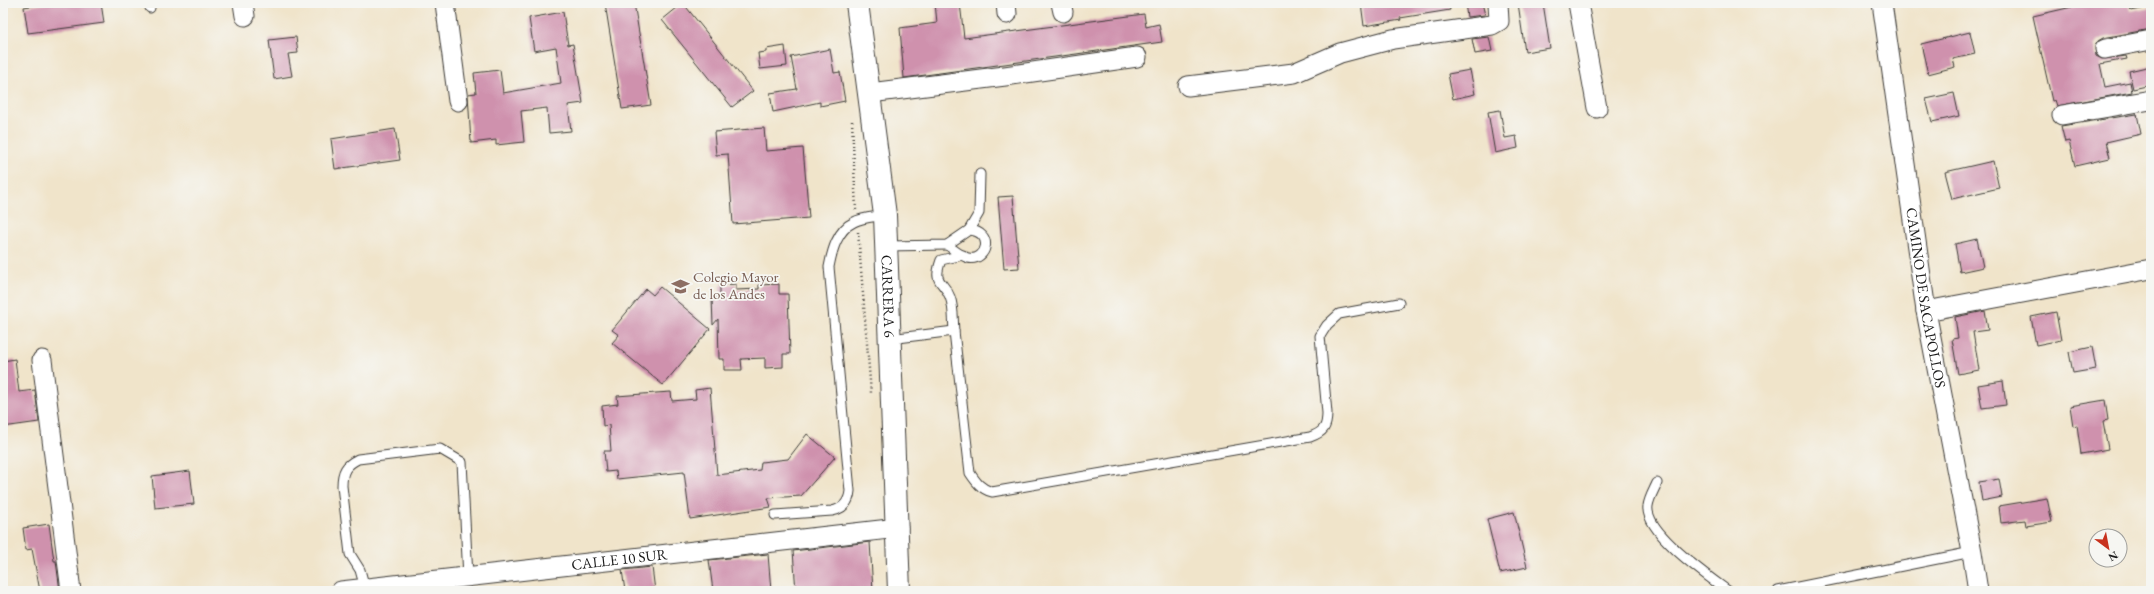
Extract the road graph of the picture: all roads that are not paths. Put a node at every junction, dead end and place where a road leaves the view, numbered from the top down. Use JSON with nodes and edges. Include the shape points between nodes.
{"nodes":[{"id":1,"x":445,"y":3,"type":"edge"},
{"id":2,"x":857,"y":3,"type":"edge"},
{"id":3,"x":1498,"y":3,"type":"edge"},
{"id":4,"x":1578,"y":3,"type":"edge"},
{"id":5,"x":1882,"y":3,"type":"edge"},
{"id":6,"x":2151,"y":40,"type":"edge"},
{"id":7,"x":2105,"y":49,"type":"dead end"},
{"id":8,"x":1137,"y":57,"type":"dead end"},
{"id":9,"x":1188,"y":86,"type":"dead end"},
{"id":10,"x":870,"y":93,"type":"junction"},
{"id":11,"x":2151,"y":100,"type":"edge"},
{"id":12,"x":458,"y":101,"type":"dead end"},
{"id":13,"x":1597,"y":108,"type":"dead end"},
{"id":14,"x":2062,"y":115,"type":"dead end"},
{"id":15,"x":980,"y":174,"type":"dead end"},
{"id":16,"x":885,"y":215,"type":"junction"},
{"id":17,"x":969,"y":230,"type":"junction"},
{"id":18,"x":947,"y":245,"type":"junction"},
{"id":19,"x":886,"y":246,"type":"junction"},
{"id":20,"x":963,"y":255,"type":"junction"},
{"id":21,"x":2151,"y":269,"type":"edge"},
{"id":22,"x":1399,"y":303,"type":"dead end"},
{"id":23,"x":1926,"y":311,"type":"junction"},
{"id":24,"x":954,"y":332,"type":"junction"},
{"id":25,"x":890,"y":339,"type":"junction"},
{"id":26,"x":42,"y":360,"type":"dead end"},
{"id":27,"x":1656,"y":483,"type":"dead end"},
{"id":28,"x":775,"y":515,"type":"dead end"},
{"id":29,"x":898,"y":528,"type":"junction"},
{"id":30,"x":1972,"y":552,"type":"junction"},
{"id":31,"x":468,"y":577,"type":"junction"},
{"id":32,"x":430,"y":586,"type":"edge"},
{"id":33,"x":365,"y":588,"type":"junction"},
{"id":34,"x":71,"y":591,"type":"edge"},
{"id":35,"x":342,"y":591,"type":"edge"},
{"id":36,"x":900,"y":591,"type":"edge"},
{"id":37,"x":1728,"y":591,"type":"edge"},
{"id":38,"x":1778,"y":591,"type":"edge"},
{"id":39,"x":1978,"y":591,"type":"edge"}],
"edges":[{"from":1,"to":12,"type":"street"},
{"from":2,"to":10,"type":"main road","name":"CARRERA 6"},
{"from":3,"to":9,"type":"street","via":[[1499,21],[1492,25],[1393,38],[1340,53],[1294,73]]},
{"from":4,"to":13,"type":"street"},
{"from":5,"to":23,"type":"street","name":"CAMINO DE SACAPOLLOS"},
{"from":6,"to":7,"type":"street"},
{"from":8,"to":10,"type":"street"},
{"from":10,"to":16,"type":"main road","name":"CARRERA 6"},
{"from":11,"to":14,"type":"street"},
{"from":15,"to":17,"type":"lane","via":[[979,214]]},
{"from":16,"to":19,"type":"main road","name":"CARRERA 6"},
{"from":16,"to":28,"type":"lane","via":[[857,221],[842,232],[835,245],[829,267],[849,499],[838,510],[832,512]]},
{"from":17,"to":18,"type":"lane"},
{"from":17,"to":20,"type":"lane","via":[[983,234],[985,248],[982,254],[974,258]]},
{"from":18,"to":19,"type":"lane"},
{"from":18,"to":20,"type":"lane"},
{"from":19,"to":25,"type":"main road","name":"CARRERA 6"},
{"from":20,"to":24,"type":"lane","via":[[941,260],[939,266],[938,281],[950,296]]},
{"from":21,"to":23,"type":"street"},
{"from":22,"to":24,"type":"lane","via":[[1339,314],[1320,336],[1327,413],[1327,425],[1322,432],[1310,437],[992,492],[978,484],[970,473]]},
{"from":23,"to":30,"type":"street","name":"CAMINO DE SACAPOLLOS"},
{"from":24,"to":25,"type":"lane"},
{"from":25,"to":29,"type":"main road","name":"CARRERA 6"},
{"from":26,"to":34,"type":"street"},
{"from":27,"to":37,"type":"lane","via":[[1648,507],[1652,524],[1697,570]]},
{"from":29,"to":31,"type":"street","name":"CALLE 10 SUR"},
{"from":29,"to":36,"type":"main road","name":"CARRERA 6"},
{"from":30,"to":38,"type":"lane"},
{"from":30,"to":39,"type":"street","name":"CAMINO DE SACAPOLLOS"},
{"from":31,"to":32,"type":"street","name":"CALLE 10 SUR"},
{"from":31,"to":33,"type":"lane","via":[[462,462],[440,448],[358,459],[348,464],[342,475],[350,554],[360,570]]},
{"from":32,"to":33,"type":"street","name":"CALLE 10 SUR"},
{"from":33,"to":35,"type":"street","name":"CALLE 10 SUR"}]}
